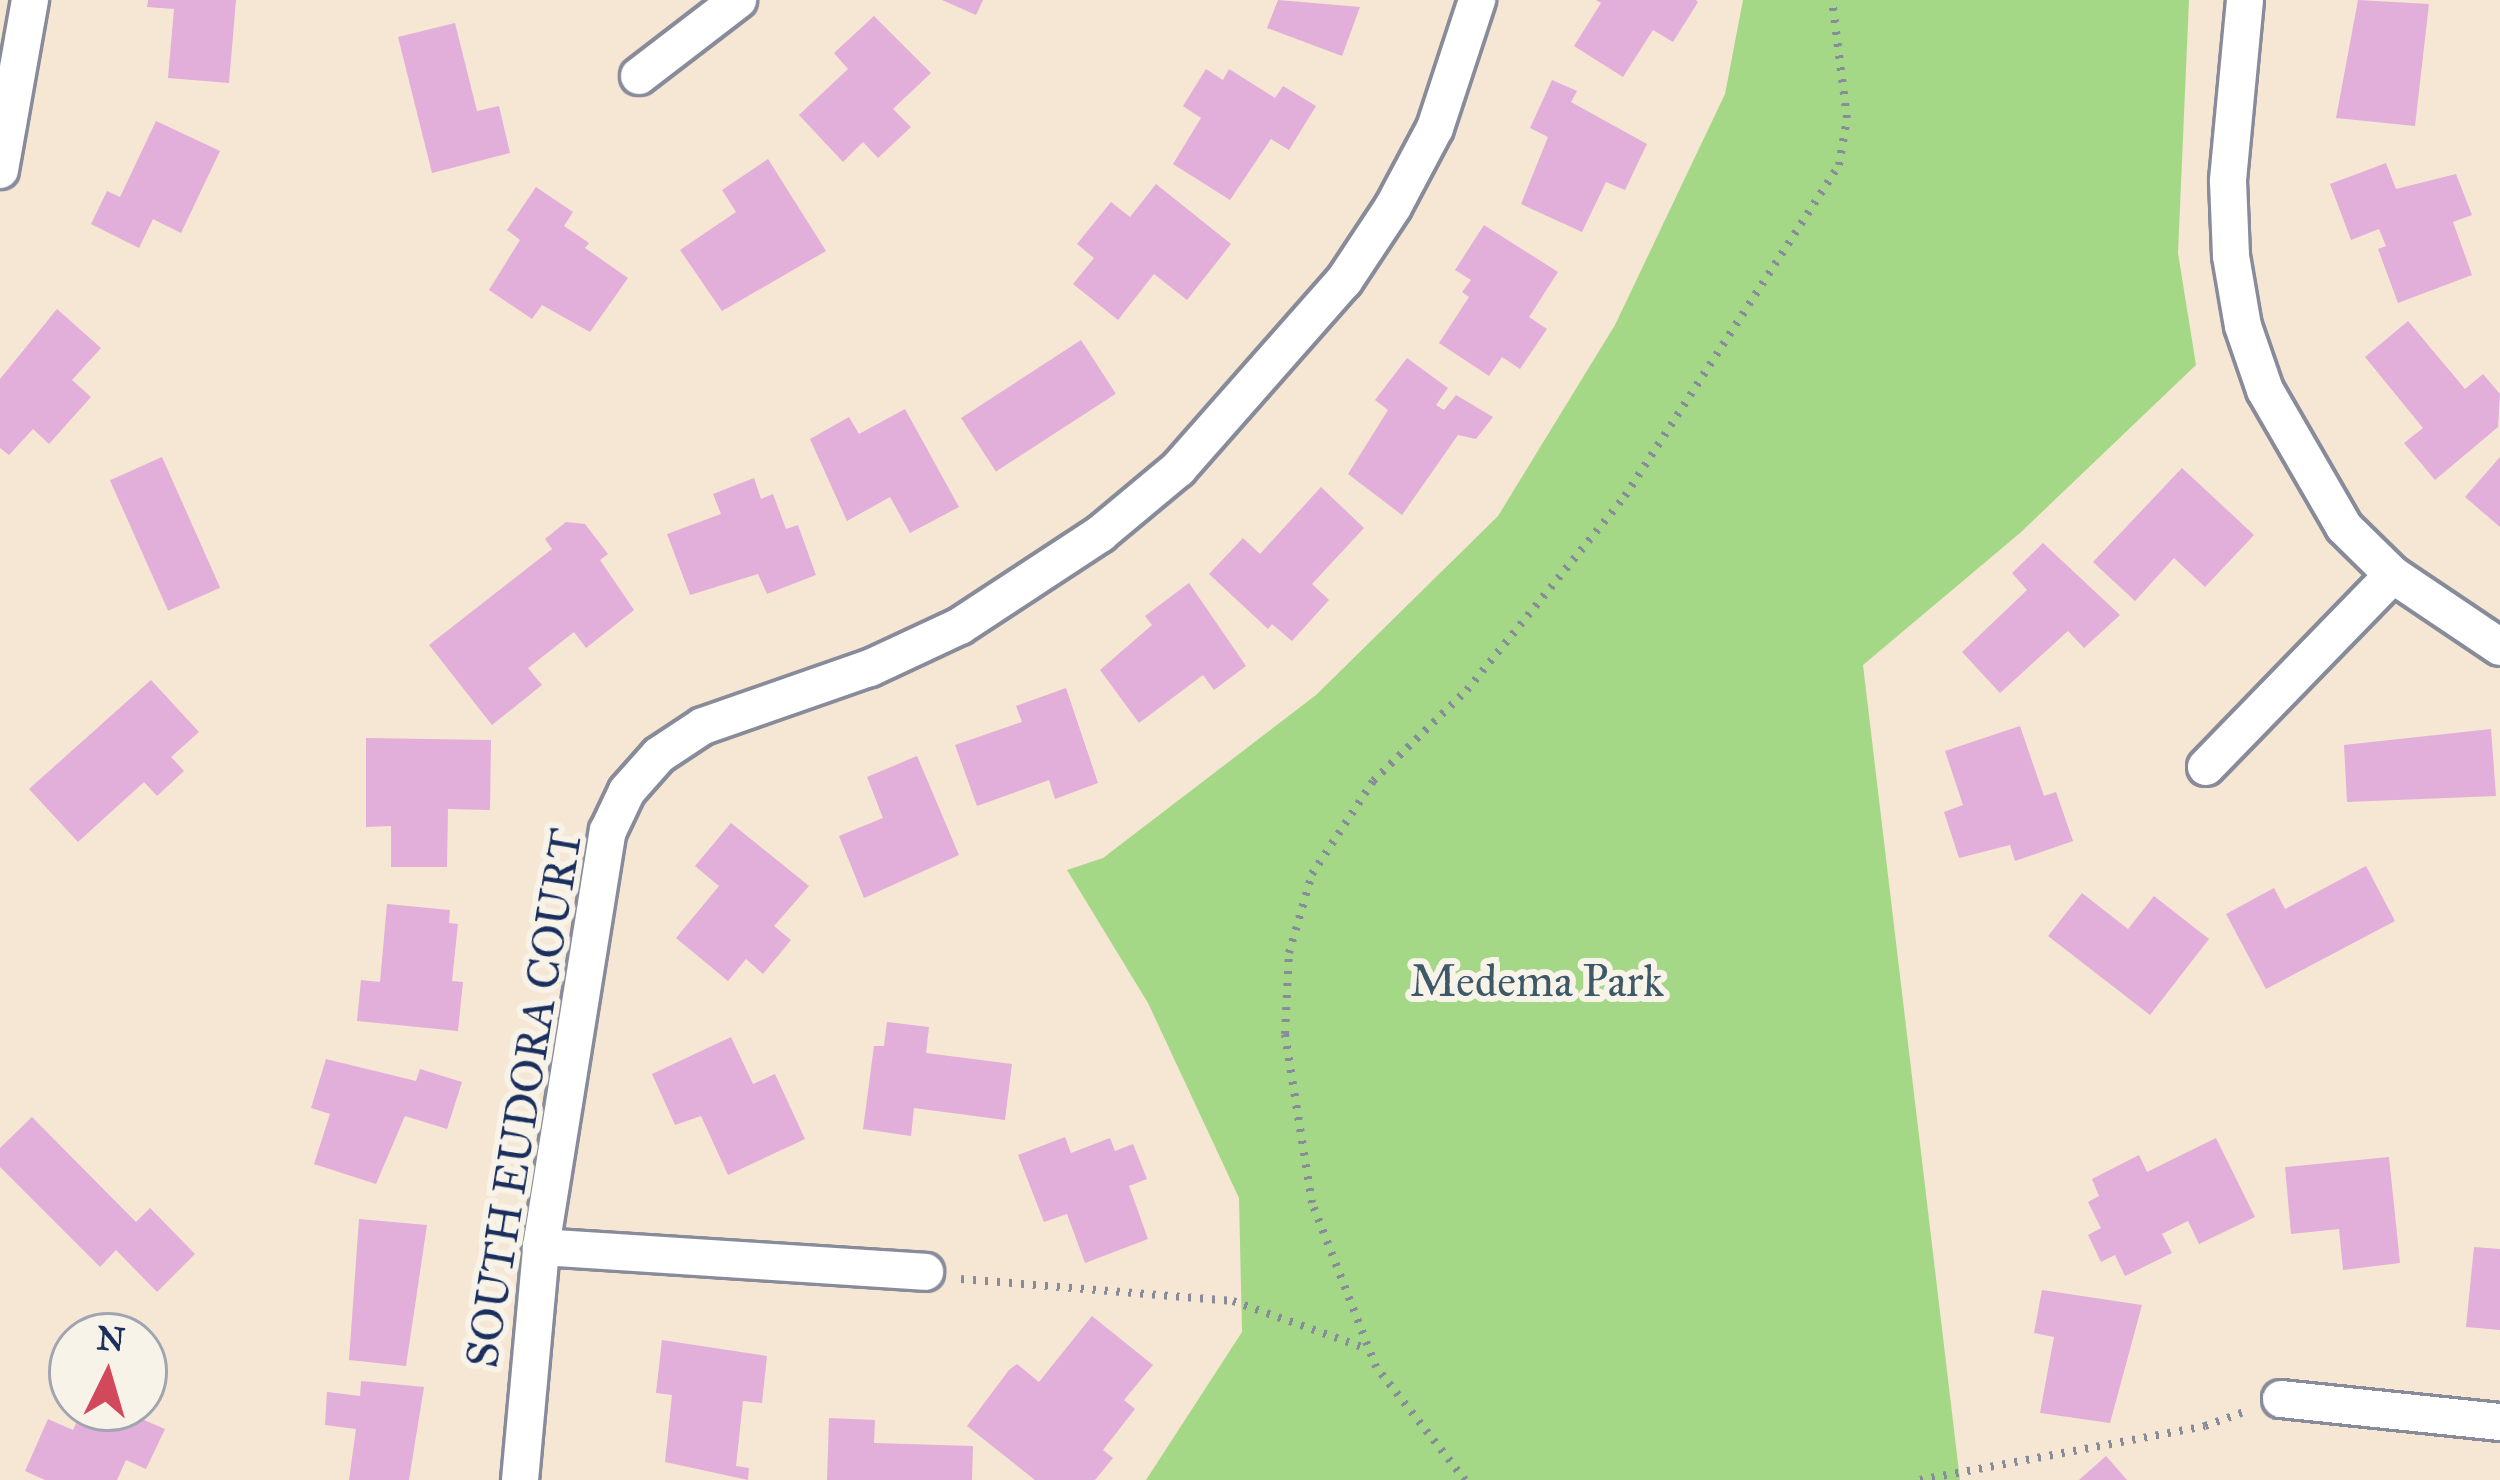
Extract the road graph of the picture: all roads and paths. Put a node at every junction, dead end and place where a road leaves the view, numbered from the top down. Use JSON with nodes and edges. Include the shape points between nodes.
{"nodes":[{"id":1,"x":30,"y":0,"type":"edge"},
{"id":2,"x":738,"y":0,"type":"edge"},
{"id":3,"x":1478,"y":0,"type":"edge"},
{"id":4,"x":1832,"y":0,"type":"edge"},
{"id":5,"x":2245,"y":0,"type":"edge"},
{"id":6,"x":639,"y":76,"type":"dead end"},
{"id":7,"x":0,"y":170,"type":"edge"},
{"id":8,"x":2393,"y":575,"type":"junction"},
{"id":9,"x":2500,"y":647,"type":"edge"},
{"id":10,"x":2206,"y":767,"type":"dead end"},
{"id":11,"x":541,"y":1246,"type":"junction"},
{"id":12,"x":925,"y":1272,"type":"joint"},
{"id":13,"x":1370,"y":1349,"type":"junction"},
{"id":14,"x":2281,"y":1399,"type":"joint"},
{"id":15,"x":2500,"y":1423,"type":"edge"},
{"id":16,"x":520,"y":1480,"type":"edge"},
{"id":17,"x":1466,"y":1480,"type":"edge"},
{"id":18,"x":1920,"y":1480,"type":"edge"}],
"edges":[{"from":1,"to":7,"type":"street"},
{"from":2,"to":6,"type":"street"},
{"from":3,"to":11,"type":"street","name":"SOUTH EUDORA COURT","via":[[1436,128],[1393,207],[1330,299],[1178,469],[1100,534],[960,626],[870,668],[703,726],[659,755],[627,791],[608,831]]},
{"from":4,"to":13,"type":"path","via":[[1847,118],[1839,165],[1625,496],[1467,690],[1373,781],[1312,874],[1288,953],[1293,1120],[1312,1203]]},
{"from":5,"to":8,"type":"street","via":[[2228,181],[2243,326],[2283,433],[2344,527]]},
{"from":8,"to":9,"type":"street"},
{"from":8,"to":10,"type":"street"},
{"from":11,"to":12,"type":"street"},
{"from":11,"to":16,"type":"street","name":"SOUTH EUDORA COURT"},
{"from":12,"to":13,"type":"path","via":[[1233,1301]]},
{"from":13,"to":17,"type":"path"},
{"from":14,"to":15,"type":"street"},
{"from":14,"to":18,"type":"path","via":[[2205,1426]]}]}
